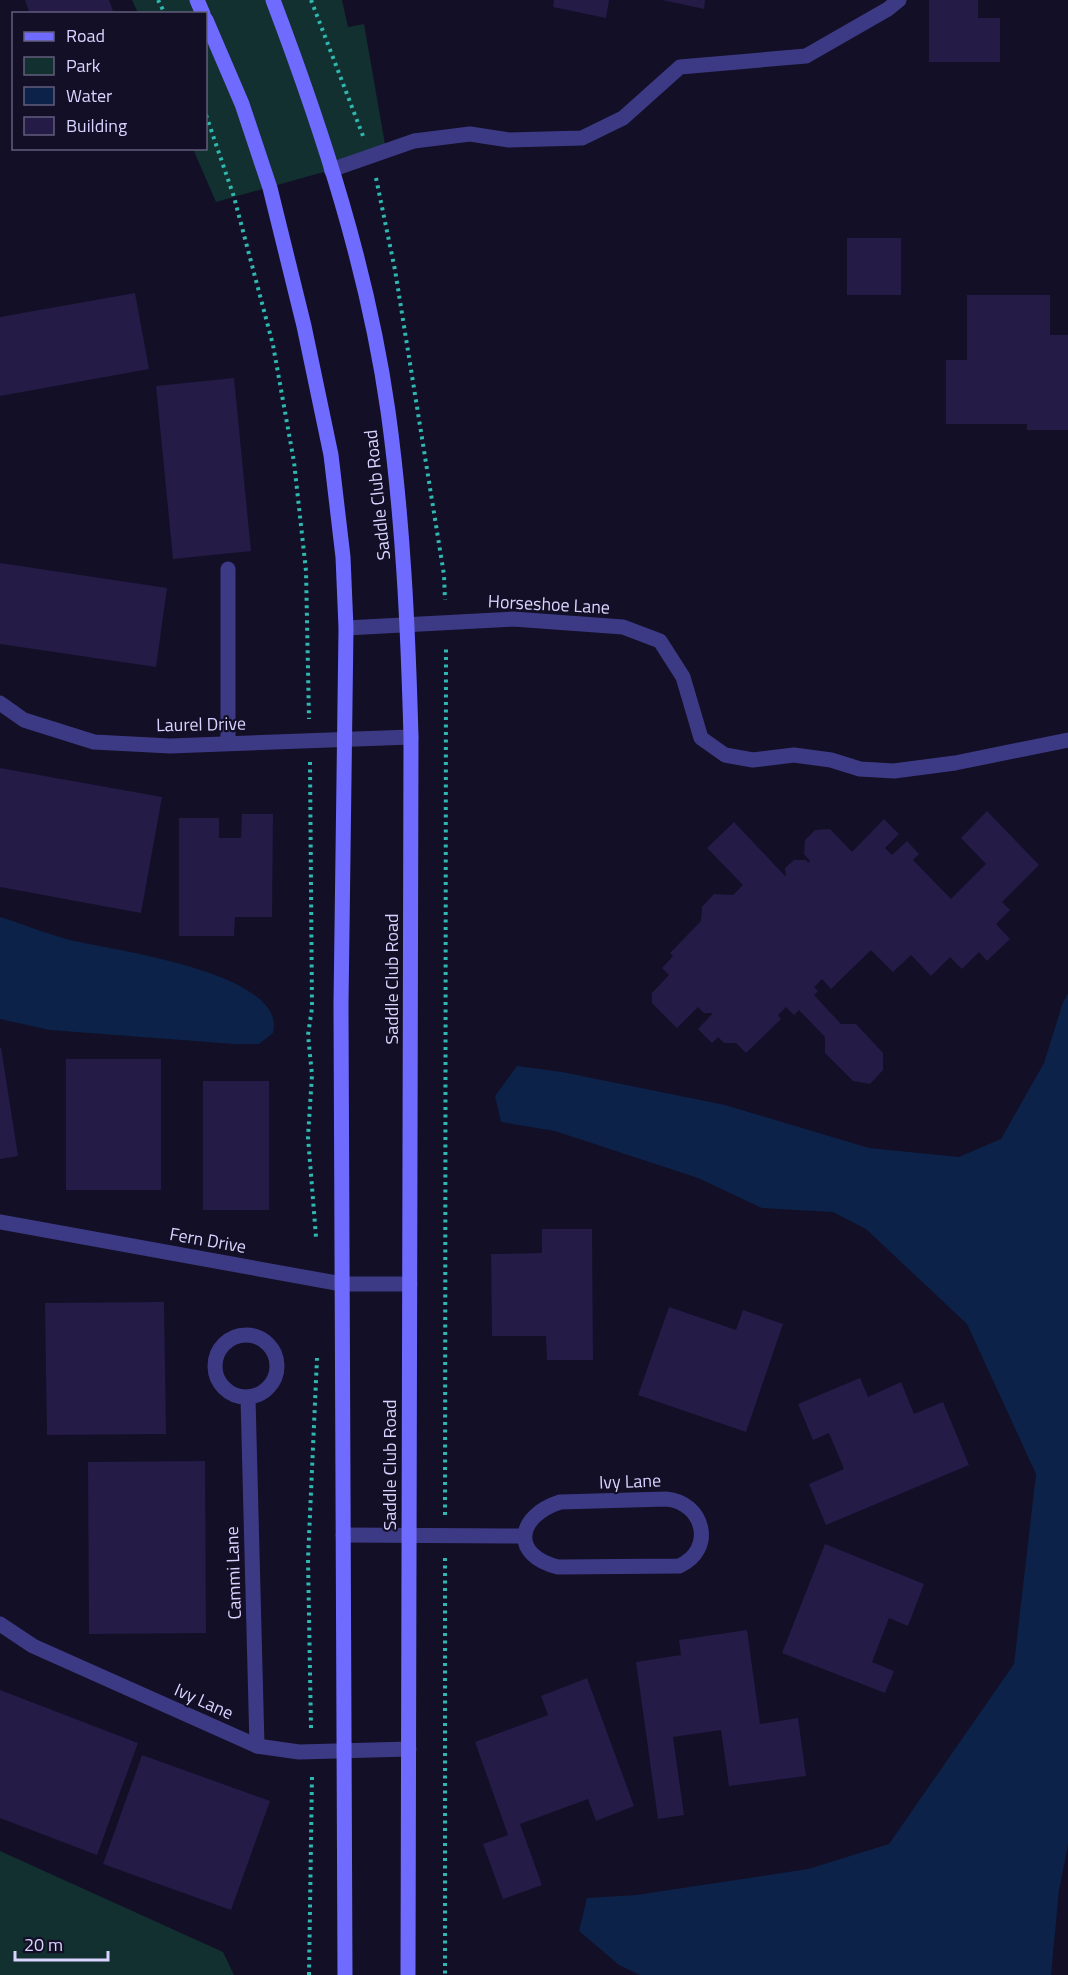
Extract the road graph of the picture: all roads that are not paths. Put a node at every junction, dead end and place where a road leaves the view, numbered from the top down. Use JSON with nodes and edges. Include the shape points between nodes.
{"nodes":[{"id":1,"x":273,"y":0,"type":"edge"},
{"id":2,"x":899,"y":0,"type":"edge"},
{"id":3,"x":207,"y":22,"type":"edge"},
{"id":4,"x":331,"y":170,"type":"junction"},
{"id":5,"x":228,"y":569,"type":"dead end"},
{"id":6,"x":408,"y":624,"type":"junction"},
{"id":7,"x":346,"y":628,"type":"junction"},
{"id":8,"x":0,"y":703,"type":"edge"},
{"id":9,"x":411,"y":737,"type":"junction"},
{"id":10,"x":346,"y":738,"type":"junction"},
{"id":11,"x":1068,"y":740,"type":"edge"},
{"id":12,"x":228,"y":744,"type":"junction"},
{"id":13,"x":0,"y":1222,"type":"edge"},
{"id":14,"x":342,"y":1284,"type":"junction"},
{"id":15,"x":410,"y":1284,"type":"junction"},
{"id":16,"x":248,"y":1398,"type":"junction"},
{"id":17,"x":343,"y":1535,"type":"junction"},
{"id":18,"x":409,"y":1536,"type":"junction"},
{"id":19,"x":524,"y":1536,"type":"junction"},
{"id":20,"x":0,"y":1624,"type":"edge"},
{"id":21,"x":257,"y":1746,"type":"junction"},
{"id":22,"x":409,"y":1749,"type":"junction"},
{"id":23,"x":345,"y":1750,"type":"junction"},
{"id":24,"x":345,"y":1975,"type":"edge"},
{"id":25,"x":408,"y":1975,"type":"edge"}],
"edges":[{"from":1,"to":4,"type":"street","name":"Saddle Club Road"},
{"from":2,"to":4,"type":"street","via":[[806,56],[680,67],[623,118],[582,138],[508,140],[470,134],[414,141]]},
{"from":3,"to":7,"type":"street","via":[[242,104],[270,188],[304,326],[331,455],[343,557]]},
{"from":4,"to":6,"type":"street","name":"Saddle Club Road","via":[[368,306],[388,409]]},
{"from":5,"to":12,"type":"street"},
{"from":6,"to":7,"type":"street","name":"Horseshoe Lane"},
{"from":6,"to":9,"type":"street","name":"Saddle Club Road"},
{"from":6,"to":11,"type":"street","name":"Horseshoe Lane","via":[[513,619],[573,622],[623,627],[660,641],[683,677],[701,738],[725,755],[753,760],[794,755],[860,769],[894,771]]},
{"from":7,"to":10,"type":"street"},
{"from":8,"to":12,"type":"street","name":"Laurel Drive","via":[[24,720],[94,742]]},
{"from":9,"to":10,"type":"street","name":"Laurel Drive"},
{"from":9,"to":15,"type":"street","name":"Saddle Club Road"},
{"from":10,"to":12,"type":"street","name":"Laurel Drive"},
{"from":10,"to":14,"type":"street","via":[[341,1004]]},
{"from":13,"to":14,"type":"street","name":"Fern Drive"},
{"from":14,"to":15,"type":"street","name":"Fern Drive"},
{"from":14,"to":17,"type":"street"},
{"from":15,"to":18,"type":"street","name":"Saddle Club Road"},
{"from":16,"to":16,"type":"street","via":[[273,1383],[278,1364],[270,1346],[244,1335],[224,1343],[215,1363],[216,1374],[227,1391]]},
{"from":16,"to":21,"type":"street","name":"Cammi Lane"},
{"from":17,"to":18,"type":"street"},
{"from":17,"to":23,"type":"street"},
{"from":18,"to":19,"type":"street"},
{"from":18,"to":22,"type":"street","name":"Saddle Club Road"},
{"from":19,"to":19,"type":"street","name":"Ivy Lane","via":[[536,1558],[558,1567],[679,1566],[697,1553],[701,1526],[696,1515],[676,1499],[560,1502],[536,1514],[527,1524]]},
{"from":20,"to":21,"type":"street","name":"Ivy Lane","via":[[33,1646]]},
{"from":21,"to":23,"type":"street","name":"Ivy Lane","via":[[299,1752]]},
{"from":22,"to":23,"type":"street","name":"Ivy Lane"},
{"from":22,"to":25,"type":"street","name":"Saddle Club Road"},
{"from":23,"to":24,"type":"street"}]}
